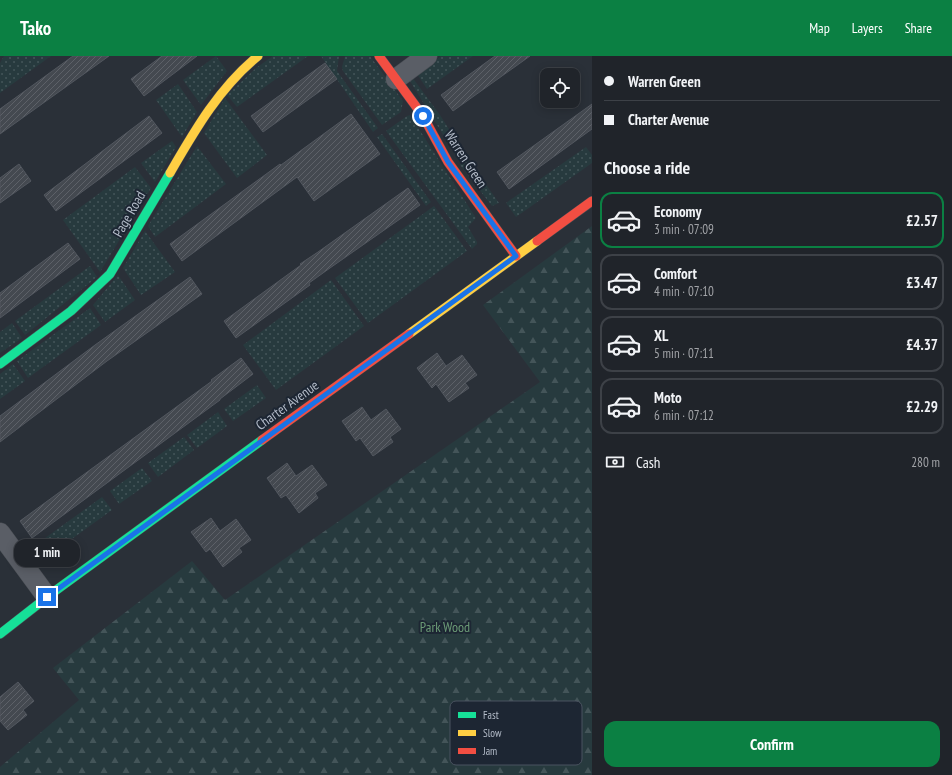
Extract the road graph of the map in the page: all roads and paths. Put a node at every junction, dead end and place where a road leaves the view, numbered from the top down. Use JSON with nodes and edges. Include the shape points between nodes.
{"nodes":[{"id":1,"x":258,"y":56,"type":"edge"},
{"id":2,"x":379,"y":56,"type":"edge"},
{"id":3,"x":427,"y":56,"type":"edge"},
{"id":4,"x":396,"y":79,"type":"junction"},
{"id":5,"x":592,"y":201,"type":"edge"},
{"id":6,"x":516,"y":256,"type":"junction"},
{"id":7,"x":0,"y":364,"type":"edge"},
{"id":8,"x":0,"y":533,"type":"edge"},
{"id":9,"x":47,"y":597,"type":"junction"},
{"id":10,"x":0,"y":634,"type":"edge"}],
"edges":[{"from":1,"to":7,"type":"street","name":"Page Road","via":[[225,86],[193,133],[110,274],[92,294],[66,316]]},
{"from":2,"to":4,"type":"street","name":"Warren Green"},
{"from":3,"to":4,"type":"street"},
{"from":4,"to":6,"type":"street","name":"Warren Green","via":[[423,116],[448,162]]},
{"from":5,"to":6,"type":"street","name":"Charter Avenue"},
{"from":6,"to":9,"type":"street","name":"Charter Avenue"},
{"from":8,"to":9,"type":"street"},
{"from":9,"to":10,"type":"street","name":"Charter Avenue"}]}
